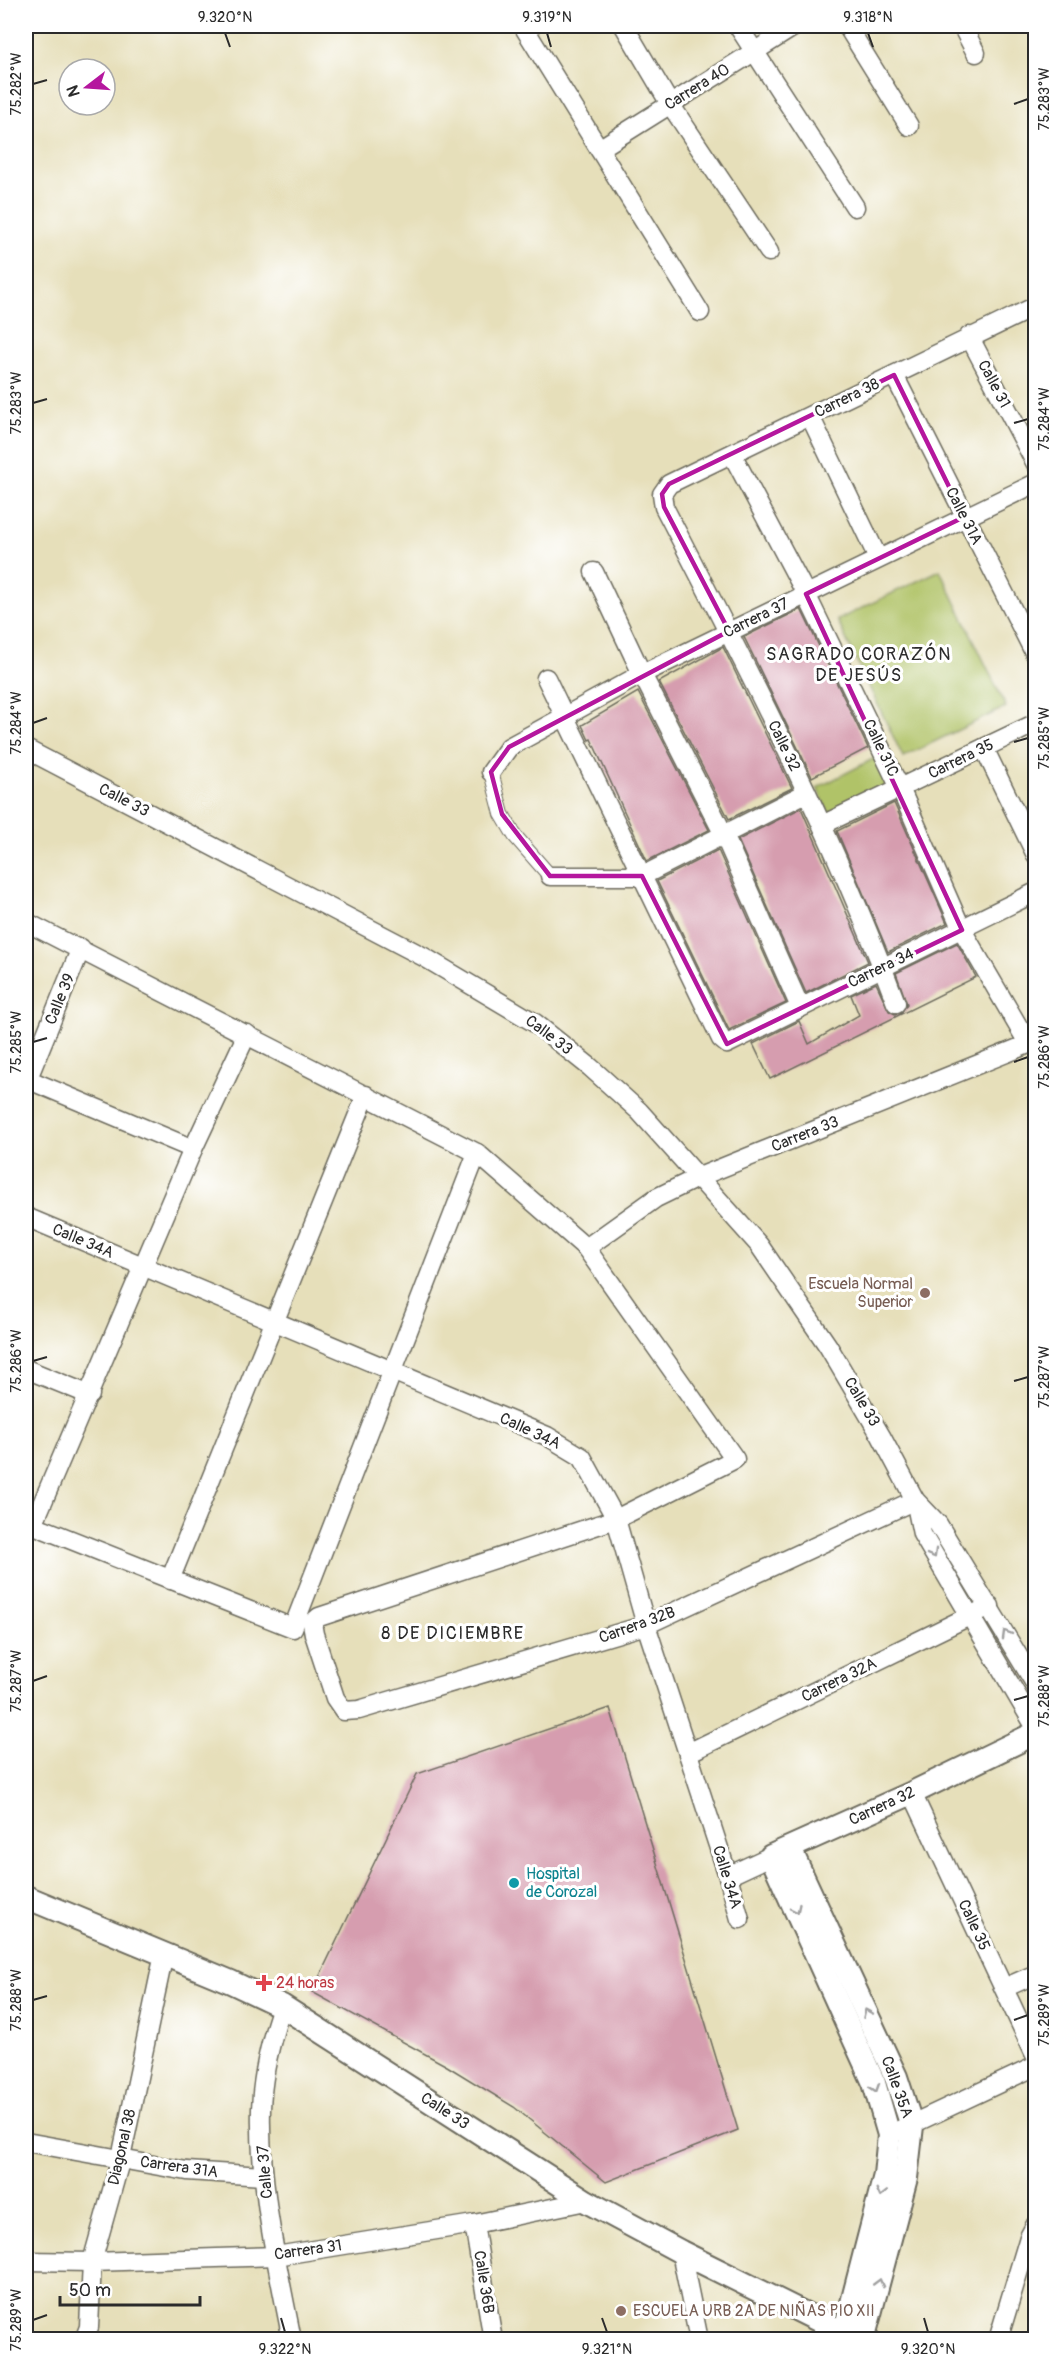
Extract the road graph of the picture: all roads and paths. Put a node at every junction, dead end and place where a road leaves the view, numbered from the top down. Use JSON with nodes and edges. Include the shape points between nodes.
{"nodes":[{"id":1,"x":523,"y":26,"type":"edge"},
{"id":2,"x":624,"y":26,"type":"edge"},
{"id":3,"x":738,"y":26,"type":"edge"},
{"id":4,"x":795,"y":26,"type":"edge"},
{"id":5,"x":846,"y":26,"type":"edge"},
{"id":6,"x":962,"y":26,"type":"edge"},
{"id":7,"x":753,"y":52,"type":"junction"},
{"id":8,"x":976,"y":53,"type":"dead end"},
{"id":9,"x":670,"y":104,"type":"junction"},
{"id":10,"x":909,"y":126,"type":"dead end"},
{"id":11,"x":598,"y":149,"type":"junction"},
{"id":12,"x":855,"y":207,"type":"dead end"},
{"id":13,"x":769,"y":252,"type":"dead end"},
{"id":14,"x":1035,"y":306,"type":"edge"},
{"id":15,"x":700,"y":312,"type":"dead end"},
{"id":16,"x":969,"y":336,"type":"junction"},
{"id":17,"x":894,"y":375,"type":"junction"},
{"id":18,"x":810,"y":416,"type":"junction"},
{"id":19,"x":732,"y":454,"type":"junction"},
{"id":20,"x":1035,"y":464,"type":"edge"},
{"id":21,"x":1035,"y":483,"type":"edge"},
{"id":22,"x":662,"y":494,"type":"joint"},
{"id":23,"x":964,"y":517,"type":"junction"},
{"id":24,"x":878,"y":558,"type":"junction"},
{"id":25,"x":594,"y":572,"type":"dead end"},
{"id":26,"x":806,"y":594,"type":"junction"},
{"id":27,"x":729,"y":631,"type":"junction"},
{"id":28,"x":1035,"y":656,"type":"edge"},
{"id":29,"x":642,"y":674,"type":"junction"},
{"id":30,"x":546,"y":678,"type":"dead end"},
{"id":31,"x":566,"y":717,"type":"junction"},
{"id":32,"x":1035,"y":723,"type":"edge"},
{"id":33,"x":984,"y":748,"type":"junction"},
{"id":34,"x":26,"y":749,"type":"edge"},
{"id":35,"x":491,"y":772,"type":"joint"},
{"id":36,"x":900,"y":788,"type":"junction"},
{"id":37,"x":806,"y":793,"type":"junction"},
{"id":38,"x":822,"y":825,"type":"junction"},
{"id":39,"x":724,"y":835,"type":"junction"},
{"id":40,"x":1035,"y":855,"type":"edge"},
{"id":41,"x":550,"y":876,"type":"joint"},
{"id":42,"x":642,"y":876,"type":"junction"},
{"id":43,"x":1035,"y":892,"type":"edge"},
{"id":44,"x":26,"y":922,"type":"edge"},
{"id":45,"x":962,"y":930,"type":"junction"},
{"id":46,"x":81,"y":948,"type":"junction"},
{"id":47,"x":882,"y":966,"type":"junction"},
{"id":48,"x":896,"y":1003,"type":"dead end"},
{"id":49,"x":800,"y":1007,"type":"junction"},
{"id":50,"x":247,"y":1034,"type":"junction"},
{"id":51,"x":1031,"y":1042,"type":"edge"},
{"id":52,"x":26,"y":1081,"type":"edge"},
{"id":53,"x":366,"y":1095,"type":"junction"},
{"id":54,"x":193,"y":1149,"type":"junction"},
{"id":55,"x":477,"y":1153,"type":"junction"},
{"id":56,"x":699,"y":1177,"type":"junction"},
{"id":57,"x":26,"y":1217,"type":"edge"},
{"id":58,"x":586,"y":1248,"type":"junction"},
{"id":59,"x":143,"y":1266,"type":"junction"},
{"id":60,"x":274,"y":1322,"type":"junction"},
{"id":61,"x":26,"y":1369,"type":"edge"},
{"id":62,"x":392,"y":1371,"type":"junction"},
{"id":63,"x":90,"y":1395,"type":"junction"},
{"id":64,"x":915,"y":1500,"type":"junction"},
{"id":65,"x":615,"y":1519,"type":"junction"},
{"id":66,"x":29,"y":1524,"type":"edge"},
{"id":67,"x":170,"y":1580,"type":"junction"},
{"id":68,"x":990,"y":1606,"type":"junction"},
{"id":69,"x":969,"y":1617,"type":"junction"},
{"id":70,"x":646,"y":1625,"type":"junction"},
{"id":71,"x":1035,"y":1685,"type":"edge"},
{"id":72,"x":1035,"y":1728,"type":"edge"},
{"id":73,"x":1035,"y":1733,"type":"edge"},
{"id":74,"x":688,"y":1753,"type":"junction"},
{"id":75,"x":912,"y":1793,"type":"junction"},
{"id":76,"x":781,"y":1852,"type":"junction"},
{"id":77,"x":728,"y":1876,"type":"junction"},
{"id":78,"x":26,"y":1897,"type":"edge"},
{"id":79,"x":740,"y":1919,"type":"dead end"},
{"id":80,"x":164,"y":1954,"type":"junction"},
{"id":81,"x":1035,"y":1974,"type":"edge"},
{"id":82,"x":1004,"y":1988,"type":"junction"},
{"id":83,"x":282,"y":2006,"type":"junction"},
{"id":84,"x":1035,"y":2057,"type":"edge"},
{"id":85,"x":1035,"y":2066,"type":"edge"},
{"id":86,"x":912,"y":2126,"type":"junction"},
{"id":87,"x":889,"y":2135,"type":"junction"},
{"id":88,"x":26,"y":2142,"type":"edge"},
{"id":89,"x":122,"y":2158,"type":"junction"},
{"id":90,"x":263,"y":2176,"type":"junction"},
{"id":91,"x":586,"y":2201,"type":"junction"},
{"id":92,"x":474,"y":2224,"type":"junction"},
{"id":93,"x":1035,"y":2224,"type":"edge"},
{"id":94,"x":681,"y":2252,"type":"junction"},
{"id":95,"x":276,"y":2256,"type":"junction"},
{"id":96,"x":26,"y":2260,"type":"edge"},
{"id":97,"x":92,"y":2262,"type":"junction"},
{"id":98,"x":88,"y":2335,"type":"edge"},
{"id":99,"x":852,"y":2338,"type":"edge"},
{"id":100,"x":292,"y":2340,"type":"edge"},
{"id":101,"x":493,"y":2340,"type":"edge"},
{"id":102,"x":699,"y":2340,"type":"edge"},
{"id":103,"x":998,"y":2340,"type":"edge"}],
"edges":[{"from":1,"to":11,"type":"street"},
{"from":2,"to":9,"type":"street"},
{"from":3,"to":7,"type":"street"},
{"from":4,"to":7,"type":"street","name":"Carrera 40"},
{"from":5,"to":10,"type":"street"},
{"from":6,"to":8,"type":"street"},
{"from":7,"to":9,"type":"street","name":"Carrera 40"},
{"from":7,"to":12,"type":"street"},
{"from":9,"to":11,"type":"street","name":"Carrera 40"},
{"from":9,"to":13,"type":"street"},
{"from":11,"to":15,"type":"street"},
{"from":14,"to":16,"type":"street","name":"Carrera 38"},
{"from":16,"to":17,"type":"street","name":"Carrera 38"},
{"from":16,"to":20,"type":"street","name":"Calle 31"},
{"from":17,"to":18,"type":"street","name":"Carrera 38"},
{"from":17,"to":23,"type":"street","name":"Calle 31A"},
{"from":18,"to":19,"type":"street","name":"Carrera 38"},
{"from":18,"to":24,"type":"street"},
{"from":19,"to":22,"type":"street","name":"Carrera 38","via":[[669,484]]},
{"from":19,"to":26,"type":"street","name":"Calle 31C"},
{"from":21,"to":23,"type":"street","name":"Carrera 37"},
{"from":22,"to":27,"type":"street","name":"Calle 32","via":[[664,507]]},
{"from":23,"to":24,"type":"street","name":"Carrera 37"},
{"from":23,"to":28,"type":"street","name":"Calle 31A"},
{"from":24,"to":26,"type":"street","name":"Carrera 37"},
{"from":25,"to":29,"type":"street"},
{"from":26,"to":27,"type":"street","name":"Carrera 37"},
{"from":26,"to":36,"type":"street","name":"Calle 31C"},
{"from":27,"to":29,"type":"street","name":"Carrera 37"},
{"from":27,"to":37,"type":"street","name":"Calle 32"},
{"from":29,"to":31,"type":"street","name":"Carrera 37"},
{"from":29,"to":39,"type":"street"},
{"from":30,"to":31,"type":"street"},
{"from":31,"to":35,"type":"street","name":"Carrera 37","via":[[508,747]]},
{"from":31,"to":42,"type":"street"},
{"from":32,"to":33,"type":"street","name":"Carrera 35"},
{"from":33,"to":36,"type":"street","name":"Carrera 35"},
{"from":33,"to":40,"type":"street"},
{"from":34,"to":56,"type":"street","name":"Calle 33","via":[[424,957],[535,1023],[639,1111]]},
{"from":35,"to":41,"type":"street","via":[[502,814],[515,836]]},
{"from":36,"to":38,"type":"street","name":"Carrera 35"},
{"from":36,"to":45,"type":"street","name":"Calle 31C"},
{"from":37,"to":38,"type":"street","name":"Calle 32"},
{"from":37,"to":39,"type":"street"},
{"from":38,"to":47,"type":"street","name":"Calle 32"},
{"from":39,"to":42,"type":"street"},
{"from":39,"to":49,"type":"street"},
{"from":41,"to":42,"type":"street"},
{"from":42,"to":49,"type":"street","name":"Carrera 34","via":[[721,1039],[727,1044]]},
{"from":43,"to":45,"type":"street","name":"Carrera 34"},
{"from":44,"to":46,"type":"street"},
{"from":45,"to":47,"type":"street","name":"Carrera 34"},
{"from":45,"to":51,"type":"street","name":"Calle 31C"},
{"from":46,"to":50,"type":"street"},
{"from":46,"to":52,"type":"street","name":"Calle 39"},
{"from":47,"to":48,"type":"street","name":"Calle 32"},
{"from":47,"to":49,"type":"street","name":"Carrera 34"},
{"from":50,"to":53,"type":"street"},
{"from":50,"to":54,"type":"street"},
{"from":51,"to":56,"type":"street","name":"Carrera 33"},
{"from":52,"to":54,"type":"street"},
{"from":53,"to":55,"type":"street"},
{"from":53,"to":60,"type":"street"},
{"from":54,"to":59,"type":"street"},
{"from":55,"to":58,"type":"street"},
{"from":55,"to":62,"type":"street"},
{"from":56,"to":58,"type":"street","name":"Carrera 33","via":[[656,1198]]},
{"from":56,"to":64,"type":"street","name":"Calle 33","via":[[759,1245],[828,1346]]},
{"from":57,"to":59,"type":"street","name":"Calle 34A"},
{"from":58,"to":65,"type":"street","via":[[735,1459]]},
{"from":59,"to":60,"type":"street","name":"Calle 34A"},
{"from":59,"to":63,"type":"street"},
{"from":60,"to":62,"type":"street","name":"Calle 34A"},
{"from":60,"to":67,"type":"street"},
{"from":61,"to":63,"type":"street"},
{"from":62,"to":65,"type":"street","name":"Calle 34A","via":[[547,1436],[582,1456]]},
{"from":62,"to":67,"type":"street","via":[[293,1628]]},
{"from":63,"to":66,"type":"street"},
{"from":64,"to":68,"type":"street","name":"Calle 33","via":[[938,1524]]},
{"from":64,"to":69,"type":"street","name":"Calle 33","one_way":true,"via":[[921,1534]]},
{"from":64,"to":70,"type":"street","name":"Carrera 32B"},
{"from":65,"to":70,"type":"street","name":"Calle 34A"},
{"from":65,"to":70,"type":"street","name":"Carrera 32B","via":[[319,1617],[312,1623],[314,1634],[334,1698],[344,1711],[359,1710]]},
{"from":66,"to":67,"type":"street"},
{"from":68,"to":69,"type":"street","name":"Carrera 32A"},
{"from":71,"to":68,"type":"street","name":"Calle 33","one_way":true},
{"from":69,"to":72,"type":"street","name":"Calle 33"},
{"from":69,"to":74,"type":"street","name":"Carrera 32A"},
{"from":70,"to":74,"type":"street","name":"Calle 34A"},
{"from":73,"to":75,"type":"street","name":"Carrera 32"},
{"from":74,"to":77,"type":"street","name":"Calle 34A"},
{"from":75,"to":76,"type":"street","name":"Carrera 32"},
{"from":75,"to":82,"type":"street","name":"Calle 35"},
{"from":76,"to":77,"type":"street","name":"Carrera 32"},
{"from":86,"to":76,"type":"street","name":"Calle 35A","one_way":true,"via":[[896,2077]]},
{"from":76,"to":87,"type":"street","name":"Calle 35A","one_way":true,"via":[[874,2083]]},
{"from":77,"to":79,"type":"street","name":"Calle 34A"},
{"from":78,"to":80,"type":"street","name":"Calle 33"},
{"from":80,"to":83,"type":"street","name":"Calle 33"},
{"from":80,"to":89,"type":"street","name":"Diagonal 38"},
{"from":81,"to":82,"type":"street"},
{"from":82,"to":84,"type":"street","name":"Calle 35"},
{"from":83,"to":90,"type":"street","name":"Calle 37","via":[[269,2048],[261,2107]]},
{"from":83,"to":91,"type":"street","name":"Calle 33"},
{"from":85,"to":86,"type":"street"},
{"from":86,"to":87,"type":"street"},
{"from":99,"to":86,"type":"street","name":"Calle 35A","one_way":true,"via":[[906,2178]]},
{"from":87,"to":99,"type":"street","name":"Calle 35A","one_way":true,"via":[[885,2175]]},
{"from":88,"to":89,"type":"street","name":"Carrera 31A"},
{"from":89,"to":90,"type":"street","name":"Carrera 31A","via":[[187,2171]]},
{"from":89,"to":97,"type":"street","name":"Diagonal 38"},
{"from":90,"to":95,"type":"street","name":"Calle 37"},
{"from":91,"to":92,"type":"street","name":"Carrera 31"},
{"from":91,"to":94,"type":"street","name":"Calle 33"},
{"from":92,"to":95,"type":"street","name":"Carrera 31"},
{"from":92,"to":101,"type":"street","name":"Calle 36B"},
{"from":93,"to":103,"type":"street"},
{"from":94,"to":99,"type":"street","name":"Calle 33"},
{"from":94,"to":102,"type":"street"},
{"from":95,"to":97,"type":"street","name":"Carrera 31"},
{"from":95,"to":100,"type":"street","name":"Calle 37"},
{"from":96,"to":97,"type":"street","name":"Carrera 31"},
{"from":97,"to":98,"type":"street","name":"Diagonal 38"}]}
